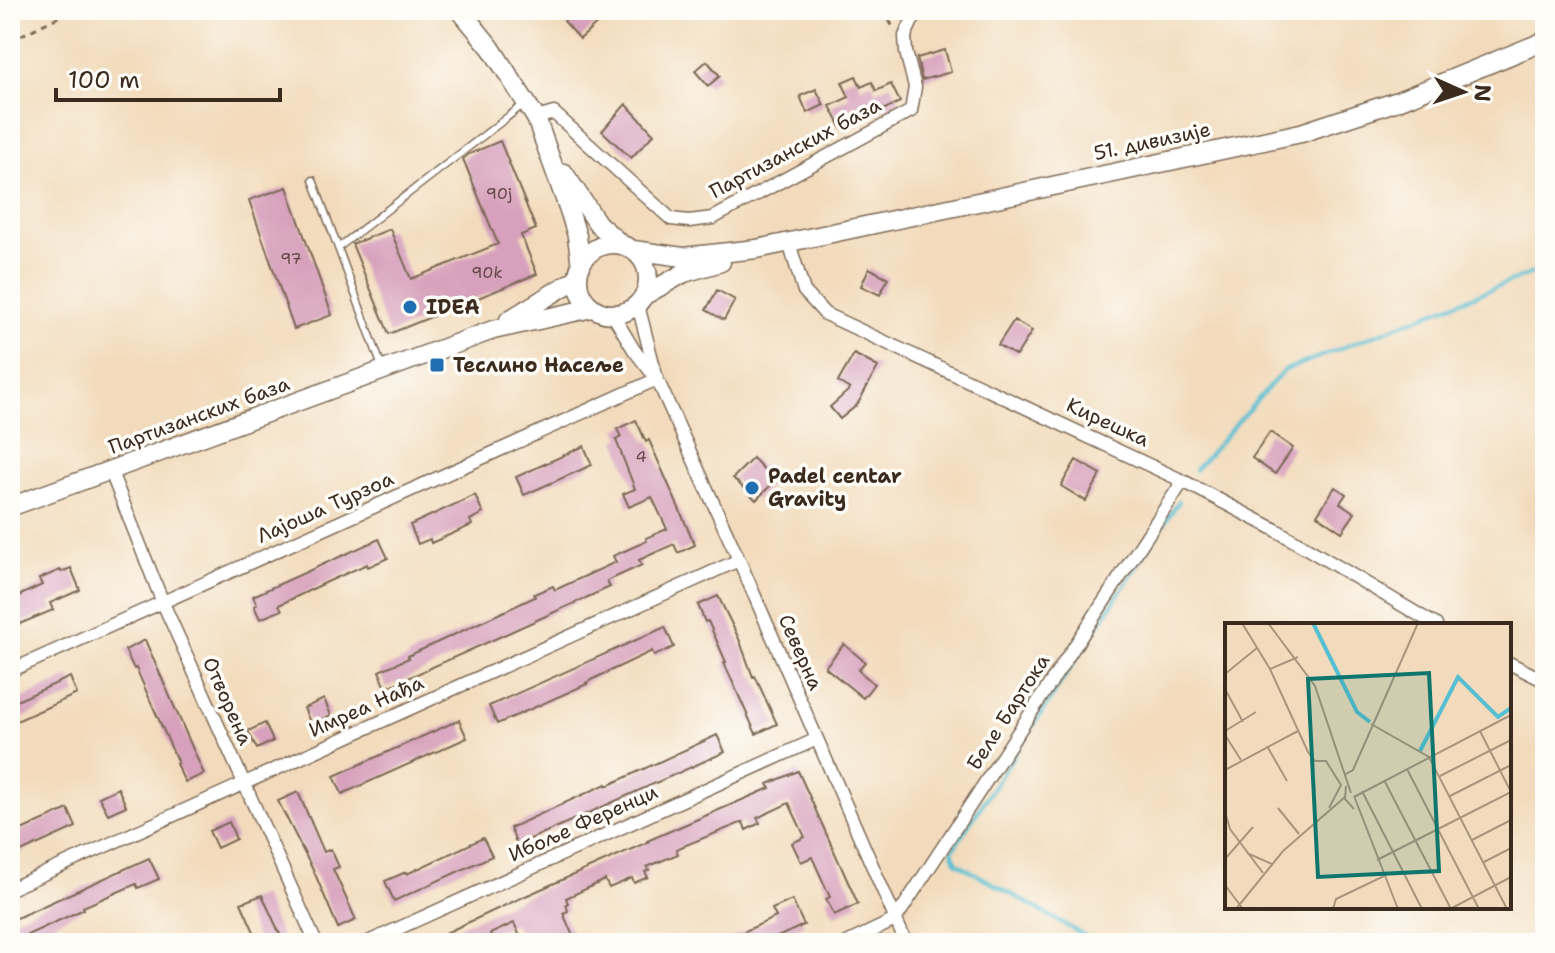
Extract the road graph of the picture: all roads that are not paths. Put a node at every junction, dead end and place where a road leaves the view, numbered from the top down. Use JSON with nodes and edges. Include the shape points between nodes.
{"nodes":[{"id":1,"x":460,"y":10,"type":"edge"},
{"id":2,"x":922,"y":10,"type":"edge"},
{"id":3,"x":1545,"y":41,"type":"edge"},
{"id":4,"x":531,"y":110,"type":"junction"},
{"id":5,"x":550,"y":155,"type":"junction"},
{"id":6,"x":313,"y":180,"type":"dead end"},
{"id":7,"x":789,"y":243,"type":"junction"},
{"id":8,"x":339,"y":247,"type":"junction"},
{"id":9,"x":628,"y":248,"type":"junction"},
{"id":10,"x":757,"y":249,"type":"junction"},
{"id":11,"x":580,"y":272,"type":"junction"},
{"id":12,"x":641,"y":300,"type":"junction"},
{"id":13,"x":592,"y":308,"type":"junction"},
{"id":14,"x":613,"y":315,"type":"junction"},
{"id":15,"x":493,"y":330,"type":"junction"},
{"id":16,"x":383,"y":371,"type":"junction"},
{"id":17,"x":657,"y":379,"type":"junction"},
{"id":18,"x":111,"y":472,"type":"junction"},
{"id":19,"x":1183,"y":481,"type":"junction"},
{"id":20,"x":10,"y":507,"type":"edge"},
{"id":21,"x":739,"y":560,"type":"junction"},
{"id":22,"x":163,"y":603,"type":"junction"},
{"id":23,"x":1433,"y":623,"type":"edge"},
{"id":24,"x":1511,"y":664,"type":"edge"},
{"id":25,"x":10,"y":671,"type":"edge"},
{"id":26,"x":1545,"y":681,"type":"edge"},
{"id":27,"x":817,"y":739,"type":"junction"},
{"id":28,"x":243,"y":784,"type":"junction"},
{"id":29,"x":10,"y":889,"type":"edge"},
{"id":30,"x":895,"y":920,"type":"junction"},
{"id":31,"x":316,"y":943,"type":"edge"},
{"id":32,"x":366,"y":943,"type":"edge"},
{"id":33,"x":847,"y":943,"type":"edge"},
{"id":34,"x":906,"y":943,"type":"edge"}],
"edges":[{"from":1,"to":4,"type":"street"},
{"from":2,"to":4,"type":"street","name":"Партизанских база","via":[[905,36],[915,87],[911,111],[713,218],[671,219],[554,113]]},
{"from":3,"to":7,"type":"street","name":"51. дивизије","via":[[1398,101],[1301,133]]},
{"from":4,"to":5,"type":"street"},
{"from":4,"to":8,"type":"lane"},
{"from":5,"to":9,"type":"street","via":[[598,224]]},
{"from":5,"to":11,"type":"street","via":[[574,225]]},
{"from":6,"to":8,"type":"lane"},
{"from":7,"to":10,"type":"street","name":"51. дивизије"},
{"from":7,"to":19,"type":"street","name":"Кирешка","via":[[804,291],[825,314]]},
{"from":8,"to":16,"type":"lane"},
{"from":9,"to":10,"type":"street","name":"51. дивизије","via":[[683,257]]},
{"from":9,"to":11,"type":"street","via":[[598,248]]},
{"from":9,"to":12,"type":"street","via":[[647,270]]},
{"from":10,"to":12,"type":"street","name":"51. дивизије","via":[[684,273]]},
{"from":11,"to":13,"type":"street","via":[[583,297]]},
{"from":11,"to":15,"type":"street","name":"Партизанских база"},
{"from":12,"to":14,"type":"street"},
{"from":12,"to":17,"type":"street","name":"Северна"},
{"from":13,"to":14,"type":"street"},
{"from":13,"to":15,"type":"street","name":"Партизанских база"},
{"from":14,"to":17,"type":"street","name":"Северна"},
{"from":15,"to":16,"type":"street","name":"Партизанских база"},
{"from":16,"to":18,"type":"street","name":"Партизанских база"},
{"from":17,"to":21,"type":"street","name":"Северна"},
{"from":17,"to":22,"type":"street","name":"Лајоша Турзоа"},
{"from":18,"to":20,"type":"street","name":"Партизанских база"},
{"from":18,"to":22,"type":"street","name":"Отворена"},
{"from":19,"to":23,"type":"street","name":"Кирешка"},
{"from":19,"to":30,"type":"street","name":"Беле Бартока"},
{"from":21,"to":27,"type":"street","name":"Северна"},
{"from":21,"to":28,"type":"street","name":"Имреа Нађа"},
{"from":22,"to":25,"type":"street","name":"Лајоша Турзоа"},
{"from":22,"to":28,"type":"street","name":"Отворена"},
{"from":24,"to":26,"type":"street"},
{"from":27,"to":30,"type":"street","name":"Северна"},
{"from":27,"to":32,"type":"street","name":"Ибоље Ференци"},
{"from":28,"to":29,"type":"street","name":"Имреа Нађа"},
{"from":28,"to":31,"type":"street","name":"Отворена"},
{"from":30,"to":33,"type":"street"},
{"from":30,"to":34,"type":"street","name":"Северна"}]}
